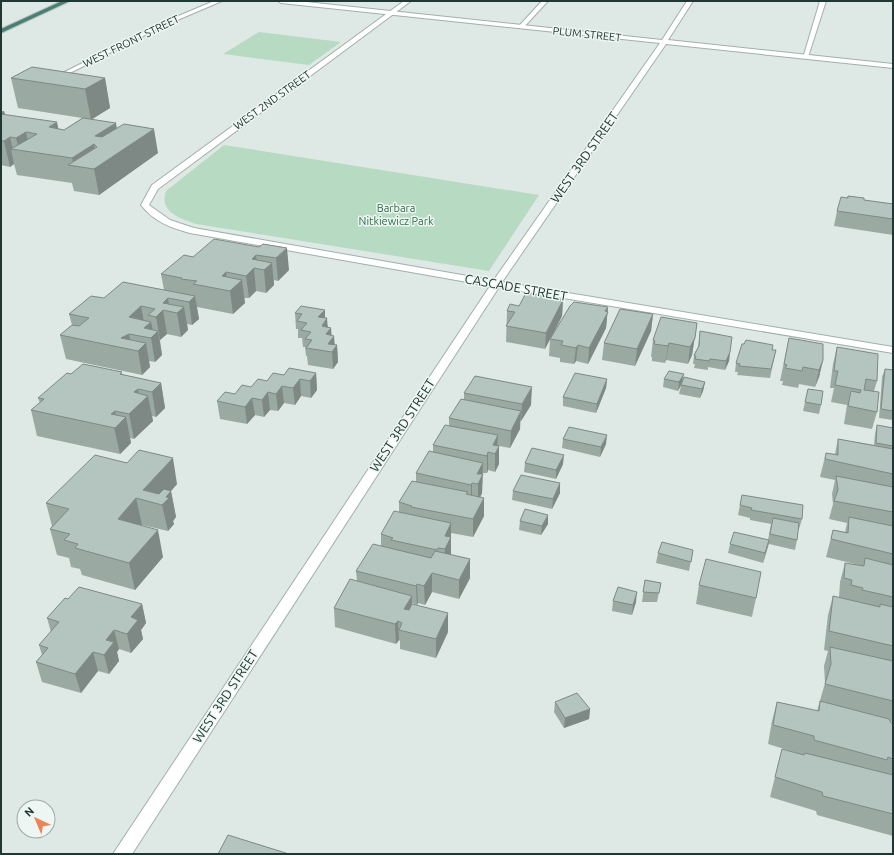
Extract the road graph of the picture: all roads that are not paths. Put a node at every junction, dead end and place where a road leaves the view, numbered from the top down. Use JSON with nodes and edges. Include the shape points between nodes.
{"nodes":[{"id":1,"x":67,"y":1,"type":"edge"},
{"id":2,"x":219,"y":1,"type":"edge"},
{"id":3,"x":281,"y":1,"type":"edge"},
{"id":4,"x":408,"y":1,"type":"edge"},
{"id":5,"x":545,"y":1,"type":"edge"},
{"id":6,"x":690,"y":1,"type":"edge"},
{"id":7,"x":823,"y":1,"type":"edge"},
{"id":8,"x":392,"y":13,"type":"junction"},
{"id":9,"x":520,"y":27,"type":"junction"},
{"id":10,"x":1,"y":32,"type":"edge"},
{"id":11,"x":664,"y":42,"type":"junction"},
{"id":12,"x":805,"y":57,"type":"junction"},
{"id":13,"x":893,"y":66,"type":"edge"},
{"id":14,"x":45,"y":84,"type":"edge"},
{"id":15,"x":145,"y":205,"type":"joint"},
{"id":16,"x":496,"y":284,"type":"junction"},
{"id":17,"x":893,"y":350,"type":"edge"},
{"id":18,"x":122,"y":854,"type":"edge"}],
"edges":[{"from":1,"to":10,"type":"highway"},
{"from":2,"to":14,"type":"street","name":"WEST FRONT STREET","via":[[159,26]]},
{"from":3,"to":8,"type":"street","name":"PLUM STREET"},
{"from":4,"to":8,"type":"street","name":"WEST 2ND STREET"},
{"from":5,"to":9,"type":"street"},
{"from":6,"to":11,"type":"street","name":"WEST 3RD STREET"},
{"from":7,"to":12,"type":"street"},
{"from":8,"to":9,"type":"street","name":"PLUM STREET"},
{"from":8,"to":15,"type":"street","name":"WEST 2ND STREET","via":[[155,187]]},
{"from":9,"to":11,"type":"street","name":"PLUM STREET"},
{"from":11,"to":12,"type":"street","name":"PLUM STREET"},
{"from":11,"to":16,"type":"street","name":"WEST 3RD STREET"},
{"from":12,"to":13,"type":"street","name":"PLUM STREET"},
{"from":15,"to":16,"type":"street","name":"CASCADE STREET","via":[[162,220],[193,231]]},
{"from":16,"to":17,"type":"street","name":"CASCADE STREET"},
{"from":16,"to":18,"type":"street","name":"WEST 3RD STREET"}]}
